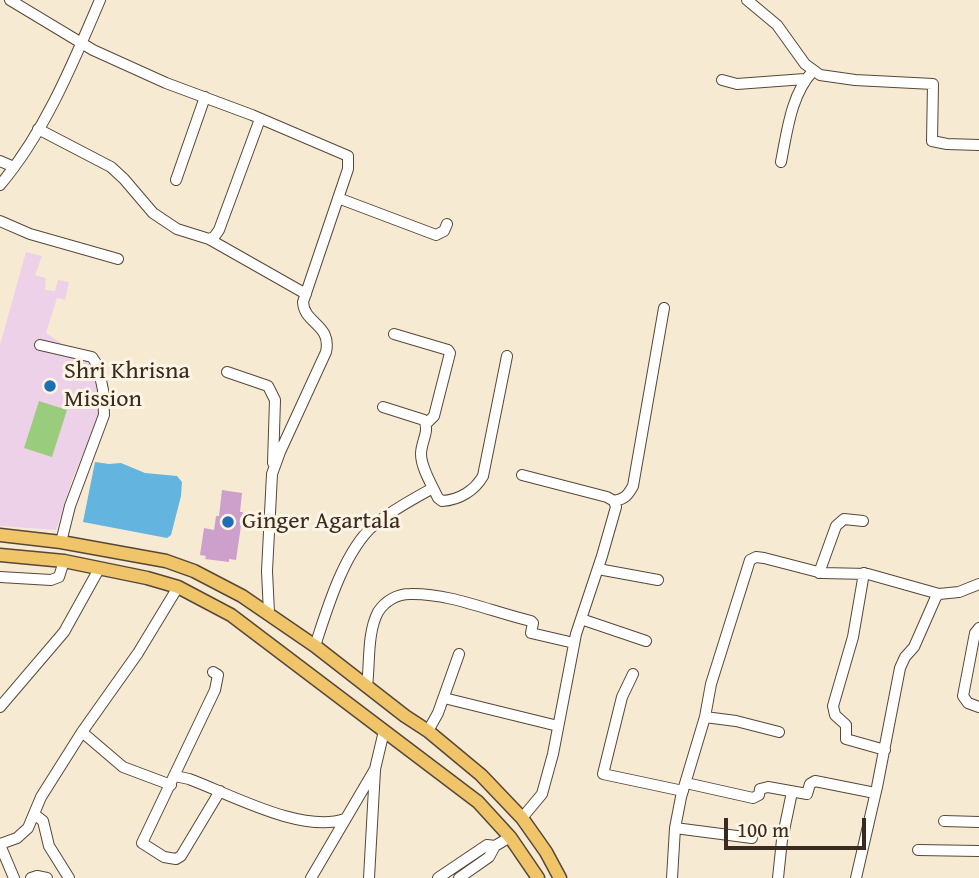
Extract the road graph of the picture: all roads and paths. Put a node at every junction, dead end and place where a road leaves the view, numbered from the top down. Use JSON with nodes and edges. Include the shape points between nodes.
{"nodes":[{"id":1,"x":10,"y":0,"type":"edge"},
{"id":2,"x":100,"y":0,"type":"edge"},
{"id":3,"x":747,"y":0,"type":"edge"},
{"id":4,"x":82,"y":44,"type":"junction"},
{"id":5,"x":813,"y":71,"type":"junction"},
{"id":6,"x":805,"y":79,"type":"junction"},
{"id":7,"x":722,"y":80,"type":"dead end"},
{"id":8,"x":205,"y":97,"type":"junction"},
{"id":9,"x":260,"y":119,"type":"junction"},
{"id":10,"x":38,"y":130,"type":"junction"},
{"id":11,"x":979,"y":145,"type":"edge"},
{"id":12,"x":0,"y":161,"type":"edge"},
{"id":13,"x":781,"y":162,"type":"dead end"},
{"id":14,"x":14,"y":167,"type":"junction"},
{"id":15,"x":176,"y":180,"type":"dead end"},
{"id":16,"x":0,"y":185,"type":"edge"},
{"id":17,"x":338,"y":198,"type":"junction"},
{"id":18,"x":0,"y":221,"type":"edge"},
{"id":19,"x":447,"y":224,"type":"dead end"},
{"id":20,"x":209,"y":239,"type":"junction"},
{"id":21,"x":118,"y":259,"type":"dead end"},
{"id":22,"x":306,"y":294,"type":"junction"},
{"id":23,"x":664,"y":307,"type":"dead end"},
{"id":24,"x":394,"y":334,"type":"dead end"},
{"id":25,"x":40,"y":345,"type":"dead end"},
{"id":26,"x":507,"y":356,"type":"dead end"},
{"id":27,"x":227,"y":372,"type":"dead end"},
{"id":28,"x":383,"y":407,"type":"dead end"},
{"id":29,"x":426,"y":424,"type":"junction"},
{"id":30,"x":272,"y":474,"type":"junction"},
{"id":31,"x":522,"y":474,"type":"dead end"},
{"id":32,"x":433,"y":488,"type":"junction"},
{"id":33,"x":614,"y":501,"type":"junction"},
{"id":34,"x":863,"y":522,"type":"dead end"},
{"id":35,"x":0,"y":535,"type":"edge"},
{"id":36,"x":61,"y":542,"type":"junction"},
{"id":37,"x":0,"y":555,"type":"edge"},
{"id":38,"x":64,"y":561,"type":"junction"},
{"id":39,"x":99,"y":569,"type":"junction"},
{"id":40,"x":598,"y":569,"type":"junction"},
{"id":41,"x":819,"y":573,"type":"junction"},
{"id":42,"x":864,"y":573,"type":"junction"},
{"id":43,"x":0,"y":577,"type":"edge"},
{"id":44,"x":658,"y":580,"type":"dead end"},
{"id":45,"x":979,"y":584,"type":"edge"},
{"id":46,"x":178,"y":587,"type":"junction"},
{"id":47,"x":939,"y":594,"type":"junction"},
{"id":48,"x":269,"y":613,"type":"junction"},
{"id":49,"x":581,"y":619,"type":"junction"},
{"id":50,"x":979,"y":628,"type":"edge"},
{"id":51,"x":646,"y":641,"type":"dead end"},
{"id":52,"x":574,"y":643,"type":"junction"},
{"id":53,"x":315,"y":646,"type":"junction"},
{"id":54,"x":459,"y":654,"type":"dead end"},
{"id":55,"x":214,"y":672,"type":"dead end"},
{"id":56,"x":633,"y":674,"type":"dead end"},
{"id":57,"x":368,"y":687,"type":"junction"},
{"id":58,"x":444,"y":698,"type":"junction"},
{"id":59,"x":0,"y":707,"type":"edge"},
{"id":60,"x":979,"y":707,"type":"edge"},
{"id":61,"x":705,"y":717,"type":"junction"},
{"id":62,"x":558,"y":726,"type":"junction"},
{"id":63,"x":428,"y":730,"type":"junction"},
{"id":64,"x":384,"y":731,"type":"junction"},
{"id":65,"x":779,"y":732,"type":"dead end"},
{"id":66,"x":82,"y":733,"type":"junction"},
{"id":67,"x":885,"y":750,"type":"junction"},
{"id":68,"x":375,"y":769,"type":"junction"},
{"id":69,"x":173,"y":780,"type":"junction"},
{"id":70,"x":685,"y":787,"type":"junction"},
{"id":71,"x":220,"y":791,"type":"junction"},
{"id":72,"x":792,"y":792,"type":"junction"},
{"id":73,"x":876,"y":793,"type":"junction"},
{"id":74,"x":34,"y":814,"type":"junction"},
{"id":75,"x":345,"y":818,"type":"junction"},
{"id":76,"x":522,"y":818,"type":"junction"},
{"id":77,"x":944,"y":821,"type":"dead end"},
{"id":78,"x":979,"y":822,"type":"edge"},
{"id":79,"x":675,"y":828,"type":"junction"},
{"id":80,"x":510,"y":837,"type":"junction"},
{"id":81,"x":752,"y":838,"type":"dead end"},
{"id":82,"x":0,"y":844,"type":"edge"},
{"id":83,"x":495,"y":846,"type":"junction"},
{"id":84,"x":918,"y":849,"type":"dead end"},
{"id":85,"x":979,"y":851,"type":"edge"},
{"id":86,"x":14,"y":878,"type":"edge"},
{"id":87,"x":31,"y":878,"type":"edge"},
{"id":88,"x":47,"y":878,"type":"edge"},
{"id":89,"x":69,"y":878,"type":"edge"},
{"id":90,"x":311,"y":878,"type":"edge"},
{"id":91,"x":369,"y":878,"type":"edge"},
{"id":92,"x":438,"y":878,"type":"edge"},
{"id":93,"x":459,"y":878,"type":"edge"},
{"id":94,"x":538,"y":878,"type":"edge"},
{"id":95,"x":560,"y":878,"type":"edge"},
{"id":96,"x":673,"y":878,"type":"edge"},
{"id":97,"x":778,"y":878,"type":"edge"},
{"id":98,"x":856,"y":878,"type":"edge"}],
"edges":[{"from":1,"to":4,"type":"street"},
{"from":2,"to":4,"type":"street"},
{"from":3,"to":5,"type":"street","via":[[777,25]]},
{"from":4,"to":8,"type":"street"},
{"from":4,"to":10,"type":"street"},
{"from":5,"to":6,"type":"street"},
{"from":5,"to":11,"type":"street","via":[[855,80],[933,84],[932,141]]},
{"from":6,"to":7,"type":"street","via":[[737,84]]},
{"from":6,"to":13,"type":"street"},
{"from":8,"to":9,"type":"street"},
{"from":8,"to":15,"type":"street"},
{"from":9,"to":17,"type":"street","via":[[348,156]]},
{"from":9,"to":20,"type":"street","via":[[219,230]]},
{"from":10,"to":14,"type":"street"},
{"from":10,"to":20,"type":"street","via":[[111,167],[153,212],[177,229]]},
{"from":12,"to":14,"type":"street"},
{"from":14,"to":16,"type":"street"},
{"from":17,"to":19,"type":"street","via":[[436,235]]},
{"from":17,"to":22,"type":"street"},
{"from":18,"to":21,"type":"street"},
{"from":20,"to":22,"type":"street"},
{"from":22,"to":30,"type":"street","via":[[303,310],[319,324],[328,342]]},
{"from":23,"to":33,"type":"street","via":[[633,486],[622,500]]},
{"from":24,"to":29,"type":"street","via":[[450,353],[434,416]]},
{"from":25,"to":36,"type":"street","via":[[96,361],[104,400],[104,415]]},
{"from":26,"to":32,"type":"street","via":[[483,476],[475,489],[446,501],[438,498]]},
{"from":27,"to":30,"type":"street","via":[[273,391]]},
{"from":28,"to":29,"type":"street"},
{"from":29,"to":32,"type":"street","via":[[421,457]]},
{"from":30,"to":48,"type":"street"},
{"from":31,"to":33,"type":"street"},
{"from":32,"to":53,"type":"street","via":[[372,527],[359,542],[332,596]]},
{"from":33,"to":40,"type":"street"},
{"from":34,"to":41,"type":"street","via":[[844,519],[836,526]]},
{"from":35,"to":36,"type":"main road"},
{"from":36,"to":48,"type":"main road","via":[[175,565],[218,583]]},
{"from":37,"to":38,"type":"main road"},
{"from":38,"to":39,"type":"main road"},
{"from":38,"to":43,"type":"street","via":[[59,577],[51,580]]},
{"from":39,"to":46,"type":"main road"},
{"from":39,"to":59,"type":"street","via":[[64,632]]},
{"from":40,"to":44,"type":"street"},
{"from":40,"to":49,"type":"street"},
{"from":41,"to":42,"type":"street"},
{"from":41,"to":61,"type":"street","via":[[764,558],[750,560]]},
{"from":42,"to":47,"type":"street"},
{"from":42,"to":67,"type":"street","via":[[834,711],[846,725],[846,739]]},
{"from":45,"to":47,"type":"street"},
{"from":46,"to":64,"type":"main road","via":[[231,615]]},
{"from":46,"to":66,"type":"street"},
{"from":47,"to":67,"type":"street","via":[[900,668]]},
{"from":48,"to":53,"type":"main road"},
{"from":49,"to":51,"type":"street"},
{"from":49,"to":52,"type":"street"},
{"from":50,"to":60,"type":"street","via":[[963,696]]},
{"from":52,"to":57,"type":"street","via":[[531,633],[531,621],[438,598],[398,596],[385,602],[377,614]]},
{"from":52,"to":62,"type":"street"},
{"from":53,"to":57,"type":"main road"},
{"from":54,"to":58,"type":"street"},
{"from":55,"to":69,"type":"street","via":[[219,681]]},
{"from":56,"to":70,"type":"street","via":[[622,697],[603,774]]},
{"from":57,"to":63,"type":"main road"},
{"from":58,"to":62,"type":"street"},
{"from":58,"to":63,"type":"street"},
{"from":61,"to":65,"type":"street"},
{"from":61,"to":70,"type":"street"},
{"from":62,"to":76,"type":"street","via":[[542,794]]},
{"from":63,"to":76,"type":"main road"},
{"from":64,"to":68,"type":"street"},
{"from":64,"to":80,"type":"main road","via":[[478,802]]},
{"from":66,"to":69,"type":"street","via":[[123,767]]},
{"from":66,"to":74,"type":"street"},
{"from":67,"to":73,"type":"street"},
{"from":68,"to":75,"type":"street"},
{"from":68,"to":91,"type":"street"},
{"from":69,"to":71,"type":"street"},
{"from":69,"to":71,"type":"street","via":[[142,842],[172,859],[181,856]]},
{"from":70,"to":72,"type":"street","via":[[753,798],[768,787]]},
{"from":70,"to":79,"type":"street"},
{"from":71,"to":75,"type":"street","via":[[293,818]]},
{"from":72,"to":73,"type":"street","via":[[807,793],[815,781]]},
{"from":72,"to":97,"type":"street"},
{"from":73,"to":98,"type":"street"},
{"from":74,"to":82,"type":"street","via":[[17,838]]},
{"from":74,"to":89,"type":"street","via":[[43,821],[49,846]]},
{"from":75,"to":90,"type":"street"},
{"from":76,"to":95,"type":"main road"},
{"from":77,"to":78,"type":"street"},
{"from":79,"to":81,"type":"street"},
{"from":79,"to":96,"type":"street"},
{"from":80,"to":83,"type":"street"},
{"from":80,"to":94,"type":"main road"},
{"from":82,"to":86,"type":"street"},
{"from":83,"to":92,"type":"street","via":[[487,845]]},
{"from":83,"to":93,"type":"street","via":[[489,857]]},
{"from":84,"to":85,"type":"street"},
{"from":87,"to":88,"type":"street"}]}
